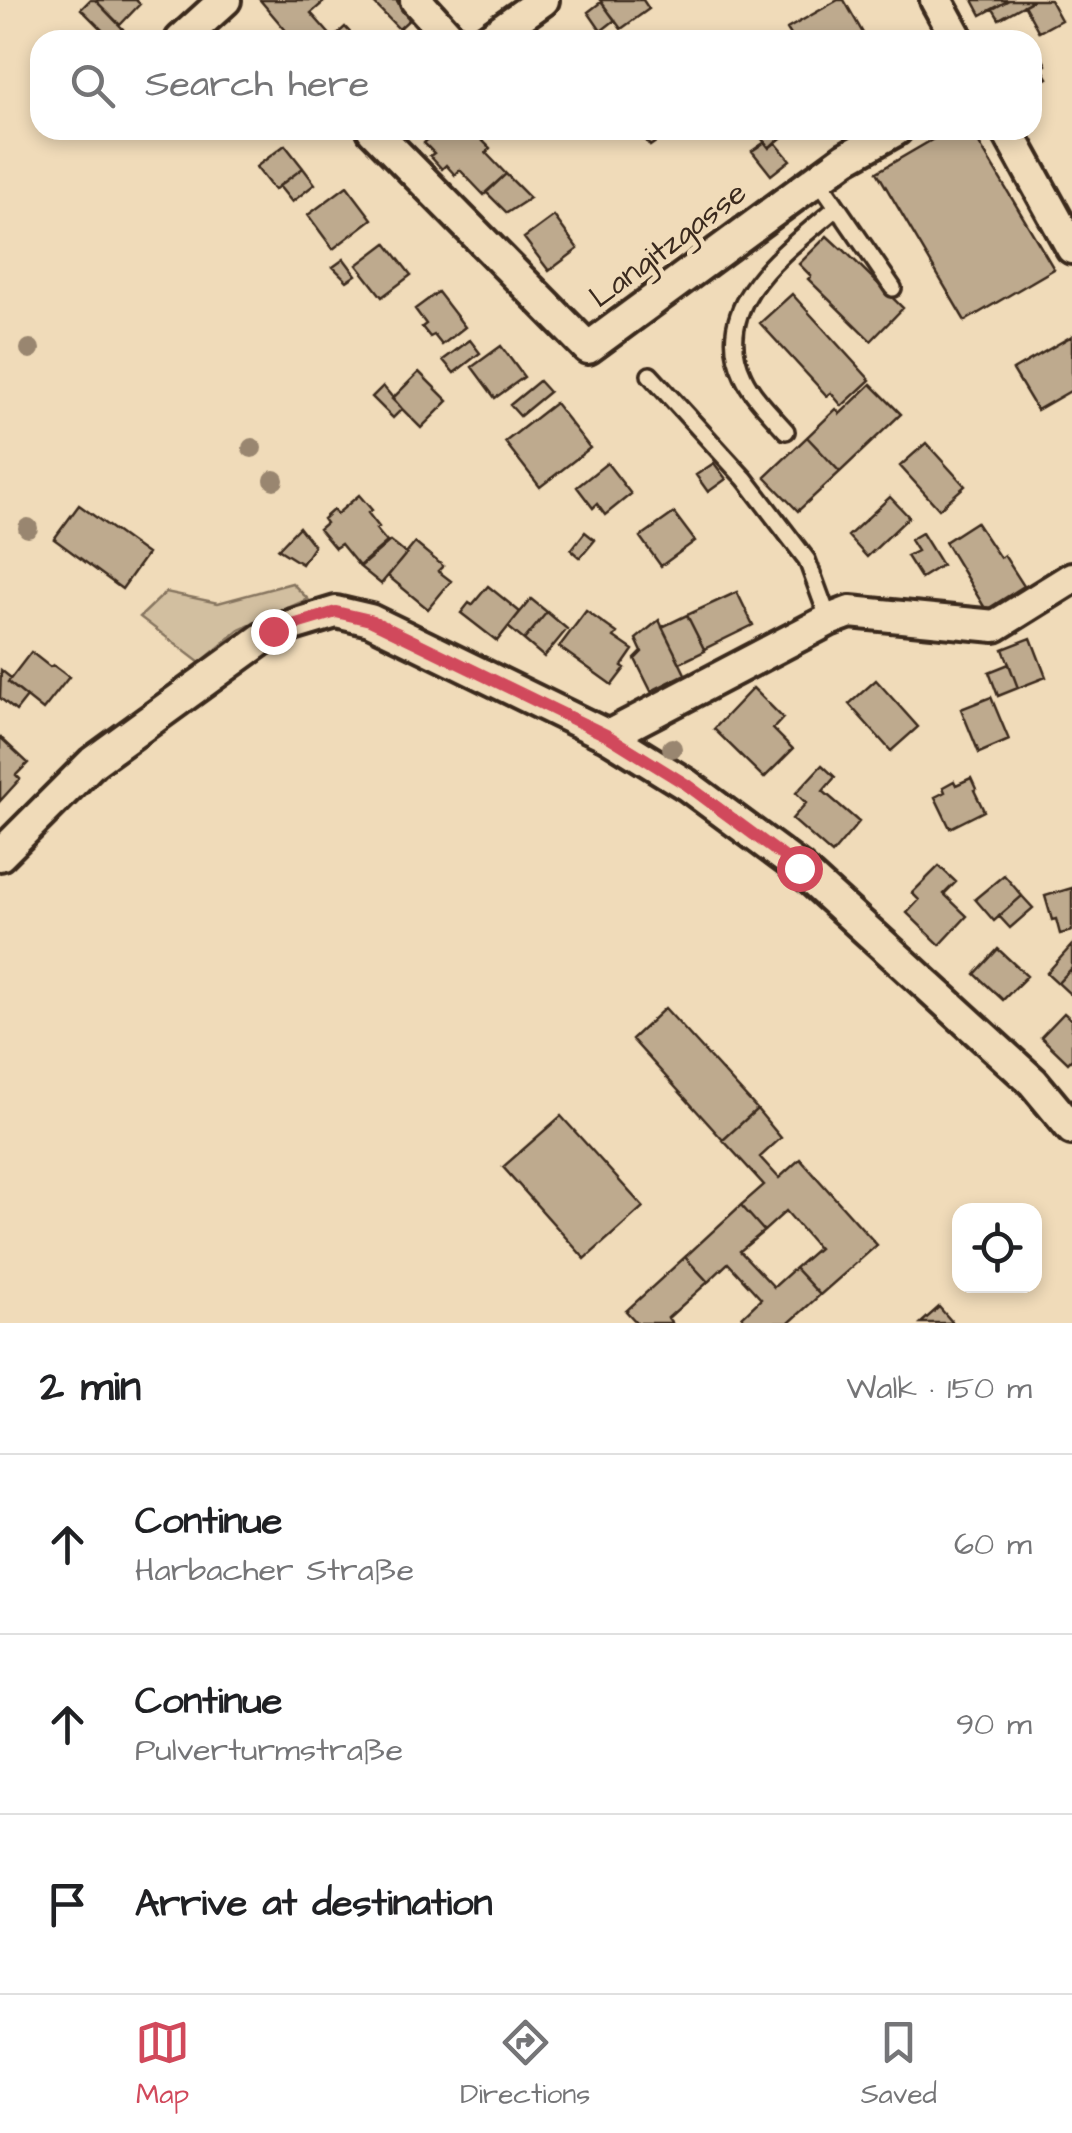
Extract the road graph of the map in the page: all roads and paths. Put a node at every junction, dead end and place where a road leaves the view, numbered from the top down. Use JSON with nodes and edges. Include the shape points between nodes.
{"nodes":[{"id":1,"x":224,"y":0,"type":"edge"},
{"id":2,"x":416,"y":0,"type":"edge"},
{"id":3,"x":543,"y":0,"type":"edge"},
{"id":4,"x":936,"y":0,"type":"edge"},
{"id":5,"x":192,"y":30,"type":"edge"},
{"id":6,"x":443,"y":30,"type":"edge"},
{"id":7,"x":501,"y":30,"type":"edge"},
{"id":8,"x":952,"y":30,"type":"edge"},
{"id":9,"x":382,"y":140,"type":"edge"},
{"id":10,"x":878,"y":140,"type":"edge"},
{"id":11,"x":1013,"y":140,"type":"edge"},
{"id":12,"x":818,"y":180,"type":"junction"},
{"id":13,"x":837,"y":207,"type":"junction"},
{"id":14,"x":1072,"y":248,"type":"edge"},
{"id":15,"x":894,"y":288,"type":"dead end"},
{"id":16,"x":650,"y":376,"type":"dead end"},
{"id":17,"x":786,"y":431,"type":"dead end"},
{"id":18,"x":1072,"y":578,"type":"edge"},
{"id":19,"x":829,"y":620,"type":"junction"},
{"id":20,"x":608,"y":736,"type":"junction"},
{"id":21,"x":0,"y":855,"type":"edge"},
{"id":22,"x":1072,"y":1128,"type":"edge"}],
"edges":[{"from":1,"to":5,"type":"street"},
{"from":2,"to":6,"type":"street"},
{"from":3,"to":7,"type":"street"},
{"from":4,"to":8,"type":"street"},
{"from":9,"to":12,"type":"street","name":"Langitzgasse","via":[[588,348]]},
{"from":10,"to":12,"type":"street","name":"Langitzgasse"},
{"from":11,"to":14,"type":"street"},
{"from":12,"to":13,"type":"lane"},
{"from":13,"to":15,"type":"lane"},
{"from":13,"to":17,"type":"lane","via":[[746,295],[735,324],[743,377]]},
{"from":16,"to":19,"type":"lane","via":[[745,479],[807,560]]},
{"from":18,"to":19,"type":"street","via":[[994,626],[850,612]]},
{"from":19,"to":20,"type":"street"},
{"from":20,"to":21,"type":"street","via":[[370,620],[336,612],[273,631],[93,762]]},
{"from":20,"to":22,"type":"street","via":[[799,868],[1032,1082]]}]}
